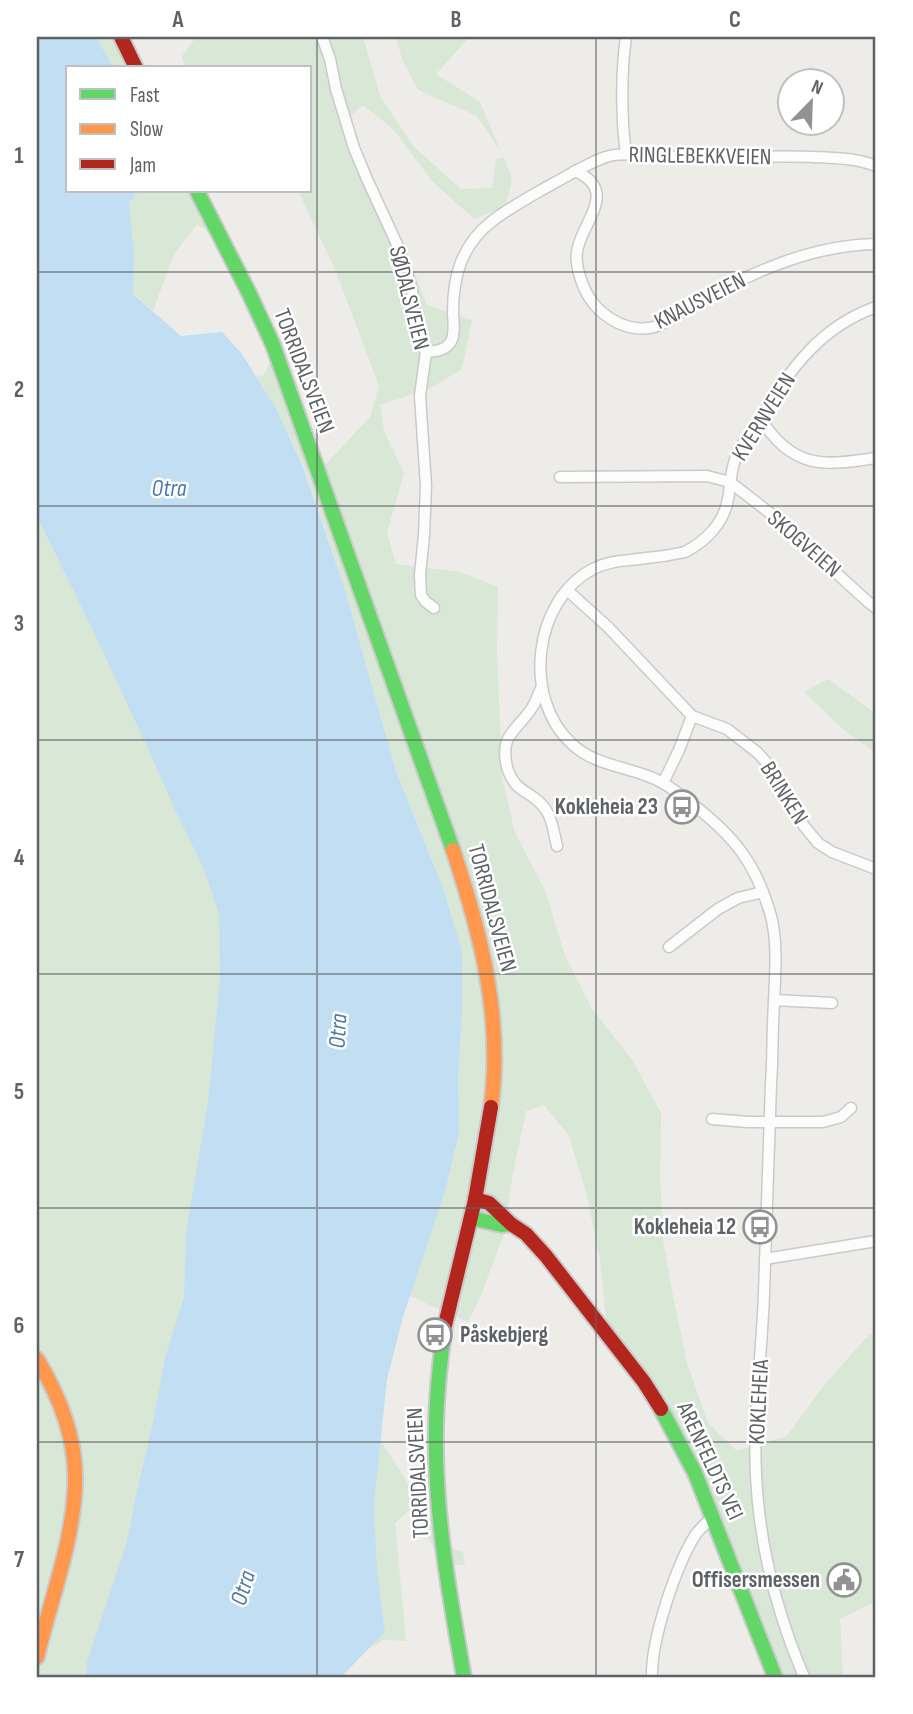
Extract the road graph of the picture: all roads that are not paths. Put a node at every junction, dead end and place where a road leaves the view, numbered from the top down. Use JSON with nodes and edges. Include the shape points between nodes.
{"nodes":[{"id":1,"x":121,"y":37,"type":"edge"},
{"id":2,"x":323,"y":37,"type":"edge"},
{"id":3,"x":626,"y":37,"type":"edge"},
{"id":4,"x":135,"y":66,"type":"edge"},
{"id":5,"x":626,"y":154,"type":"junction"},
{"id":6,"x":876,"y":166,"type":"edge"},
{"id":7,"x":575,"y":171,"type":"junction"},
{"id":8,"x":198,"y":192,"type":"edge"},
{"id":9,"x":876,"y":244,"type":"edge"},
{"id":10,"x":876,"y":307,"type":"edge"},
{"id":11,"x":426,"y":352,"type":"junction"},
{"id":12,"x":760,"y":418,"type":"junction"},
{"id":13,"x":876,"y":458,"type":"edge"},
{"id":14,"x":560,"y":477,"type":"dead end"},
{"id":15,"x":730,"y":482,"type":"junction"},
{"id":16,"x":567,"y":590,"type":"junction"},
{"id":17,"x":434,"y":608,"type":"dead end"},
{"id":18,"x":876,"y":608,"type":"edge"},
{"id":19,"x":542,"y":686,"type":"junction"},
{"id":20,"x":692,"y":716,"type":"junction"},
{"id":21,"x":663,"y":783,"type":"junction"},
{"id":22,"x":557,"y":846,"type":"dead end"},
{"id":23,"x":876,"y":869,"type":"edge"},
{"id":24,"x":762,"y":892,"type":"junction"},
{"id":25,"x":668,"y":947,"type":"dead end"},
{"id":26,"x":774,"y":1000,"type":"junction"},
{"id":27,"x":832,"y":1003,"type":"dead end"},
{"id":28,"x":851,"y":1108,"type":"dead end"},
{"id":29,"x":712,"y":1119,"type":"dead end"},
{"id":30,"x":771,"y":1121,"type":"junction"},
{"id":31,"x":475,"y":1199,"type":"junction"},
{"id":32,"x":471,"y":1218,"type":"junction"},
{"id":33,"x":511,"y":1224,"type":"junction"},
{"id":34,"x":876,"y":1241,"type":"edge"},
{"id":35,"x":765,"y":1259,"type":"junction"},
{"id":36,"x":37,"y":1359,"type":"edge"},
{"id":37,"x":713,"y":1517,"type":"junction"},
{"id":38,"x":37,"y":1657,"type":"edge"},
{"id":39,"x":464,"y":1677,"type":"edge"},
{"id":40,"x":652,"y":1677,"type":"edge"},
{"id":41,"x":775,"y":1677,"type":"edge"},
{"id":42,"x":804,"y":1677,"type":"edge"}],
"edges":[{"from":1,"to":4,"type":"main road"},
{"from":2,"to":11,"type":"street","name":"SØDALSVEIEN","via":[[354,148],[401,253],[412,290],[418,339]]},
{"from":3,"to":5,"type":"street","via":[[622,104]]},
{"from":5,"to":6,"type":"street","name":"RINGLEBEKKVEIEN","via":[[848,159]]},
{"from":5,"to":7,"type":"street","name":"RINGLEBEKKVEIEN"},
{"from":7,"to":9,"type":"street","name":"KNAUSVEIEN","via":[[589,180],[597,195],[577,249],[582,282],[600,311],[635,328],[655,327],[771,265],[828,250]]},
{"from":7,"to":11,"type":"street","name":"RINGLEBEKKVEIEN","via":[[492,221],[478,235],[456,275],[452,339],[443,349]]},
{"from":8,"to":31,"type":"main road","name":"TORRIDALSVEIEN","via":[[273,345],[474,914],[495,1041],[489,1123]]},
{"from":10,"to":12,"type":"street","name":"KVERNVEIEN","via":[[842,323],[811,347]]},
{"from":11,"to":17,"type":"street","name":"SØDALSVEIEN","via":[[419,396],[426,486],[420,575],[421,594]]},
{"from":12,"to":13,"type":"street","via":[[783,446],[801,458],[826,463]]},
{"from":12,"to":15,"type":"street","name":"KVERNVEIEN","via":[[739,449]]},
{"from":14,"to":15,"type":"street","name":"KVERNVEIEN","via":[[707,476]]},
{"from":15,"to":16,"type":"street","name":"KOKLEHEIA","via":[[724,511],[697,545],[673,555],[603,564]]},
{"from":15,"to":18,"type":"street","name":"SKOGVEIEN"},
{"from":16,"to":19,"type":"street","name":"KOKLEHEIA","via":[[546,629]]},
{"from":16,"to":20,"type":"street","name":"BRINKEN"},
{"from":19,"to":21,"type":"street","name":"KOKLEHEIA","via":[[555,723],[583,753]]},
{"from":19,"to":22,"type":"street","name":"KOKLEHEIA","via":[[533,707],[509,737],[505,757],[514,784],[547,811]]},
{"from":20,"to":21,"type":"street"},
{"from":20,"to":23,"type":"street","name":"BRINKEN","via":[[727,729],[758,753],[818,843]]},
{"from":21,"to":24,"type":"street","name":"KOKLEHEIA","via":[[732,839]]},
{"from":24,"to":25,"type":"street","via":[[718,909]]},
{"from":24,"to":26,"type":"street","name":"KOKLEHEIA","via":[[774,931]]},
{"from":26,"to":27,"type":"street"},
{"from":26,"to":30,"type":"street","name":"KOKLEHEIA"},
{"from":28,"to":30,"type":"street","via":[[841,1117],[823,1122]]},
{"from":29,"to":30,"type":"street"},
{"from":30,"to":35,"type":"street","name":"KOKLEHEIA"},
{"from":31,"to":32,"type":"main road","name":"TORRIDALSVEIEN"},
{"from":31,"to":33,"type":"main road","name":"ARENFELDTS VEI","via":[[489,1203]]},
{"from":32,"to":33,"type":"main road"},
{"from":32,"to":39,"type":"main road","name":"TORRIDALSVEIEN","via":[[445,1326],[436,1446],[438,1498]]},
{"from":33,"to":37,"type":"main road","name":"ARENFELDTS VEI","via":[[546,1256],[644,1382],[677,1434]]},
{"from":34,"to":35,"type":"street"},
{"from":35,"to":42,"type":"street","name":"KOKLEHEIA","via":[[756,1475],[771,1577]]},
{"from":36,"to":38,"type":"main road","via":[[60,1403],[72,1445],[75,1483]]},
{"from":37,"to":40,"type":"street","via":[[695,1536],[675,1580],[663,1614]]},
{"from":37,"to":41,"type":"main road","name":"ARENFELDTS VEI"}]}
